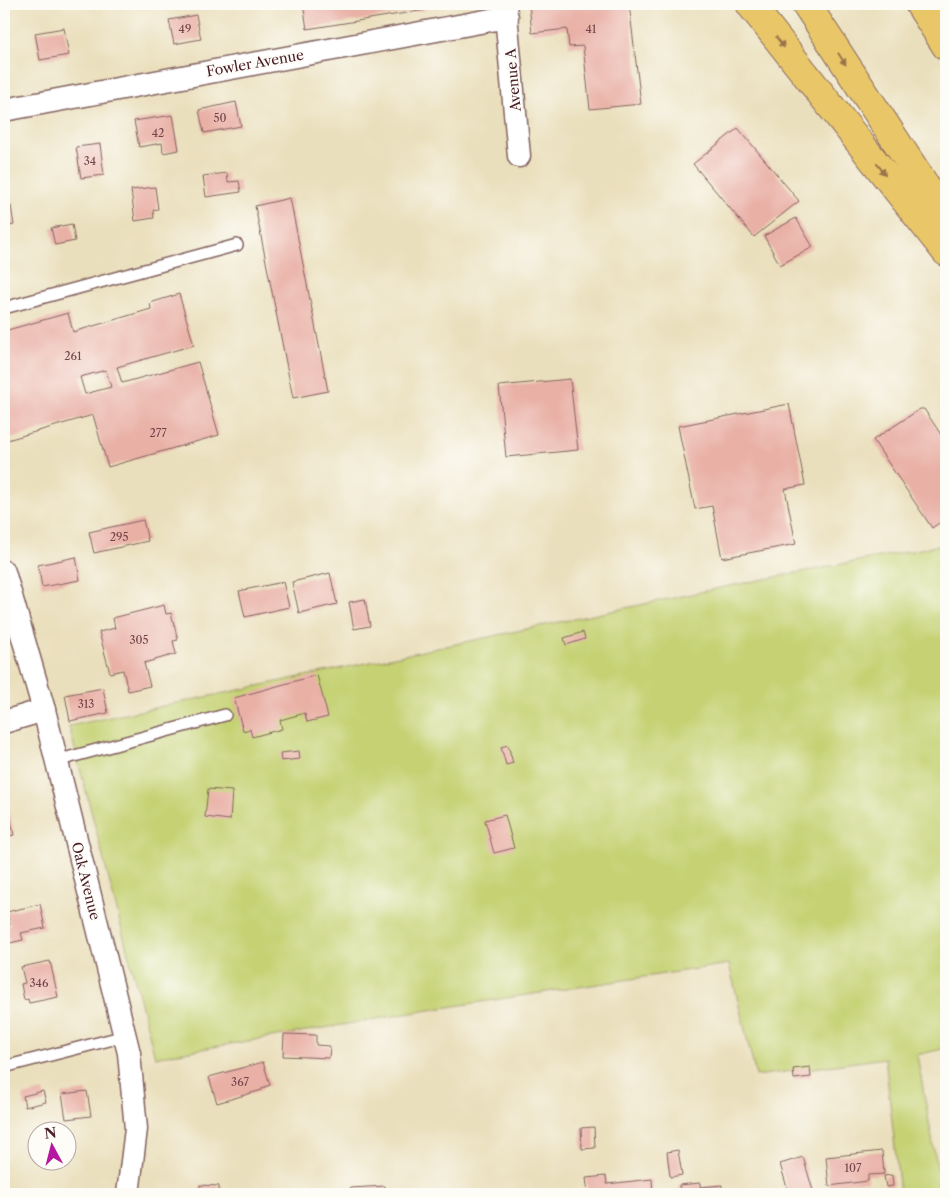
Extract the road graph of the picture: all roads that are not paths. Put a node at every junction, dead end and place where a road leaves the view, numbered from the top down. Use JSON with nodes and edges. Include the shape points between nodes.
{"nodes":[{"id":1,"x":750,"y":4,"type":"edge"},
{"id":2,"x":806,"y":4,"type":"edge"},
{"id":3,"x":919,"y":4,"type":"edge"},
{"id":4,"x":506,"y":10,"type":"edge"},
{"id":5,"x":946,"y":46,"type":"edge"},
{"id":6,"x":4,"y":110,"type":"edge"},
{"id":7,"x":520,"y":156,"type":"dead end"},
{"id":8,"x":946,"y":216,"type":"edge"},
{"id":9,"x":237,"y":245,"type":"dead end"},
{"id":10,"x":946,"y":252,"type":"edge"},
{"id":11,"x":4,"y":308,"type":"edge"},
{"id":12,"x":4,"y":572,"type":"edge"},
{"id":13,"x":44,"y":710,"type":"junction"},
{"id":14,"x":225,"y":715,"type":"dead end"},
{"id":15,"x":4,"y":722,"type":"edge"},
{"id":16,"x":56,"y":761,"type":"junction"},
{"id":17,"x":124,"y":1036,"type":"junction"},
{"id":18,"x":4,"y":1067,"type":"edge"},
{"id":19,"x":128,"y":1194,"type":"edge"}],
"edges":[{"from":1,"to":10,"type":"highway","one_way":true},
{"from":2,"to":8,"type":"highway","one_way":true},
{"from":3,"to":5,"type":"highway"},
{"from":4,"to":6,"type":"street","name":"Fowler Avenue"},
{"from":4,"to":7,"type":"street","name":"Avenue A"},
{"from":9,"to":11,"type":"lane"},
{"from":12,"to":13,"type":"street","name":"Oak Avenue"},
{"from":13,"to":15,"type":"street"},
{"from":13,"to":16,"type":"street","name":"Oak Avenue"},
{"from":14,"to":16,"type":"lane"},
{"from":16,"to":17,"type":"street","name":"Oak Avenue"},
{"from":17,"to":18,"type":"lane"},
{"from":17,"to":19,"type":"street","name":"Oak Avenue","via":[[129,1053],[136,1129]]}]}
